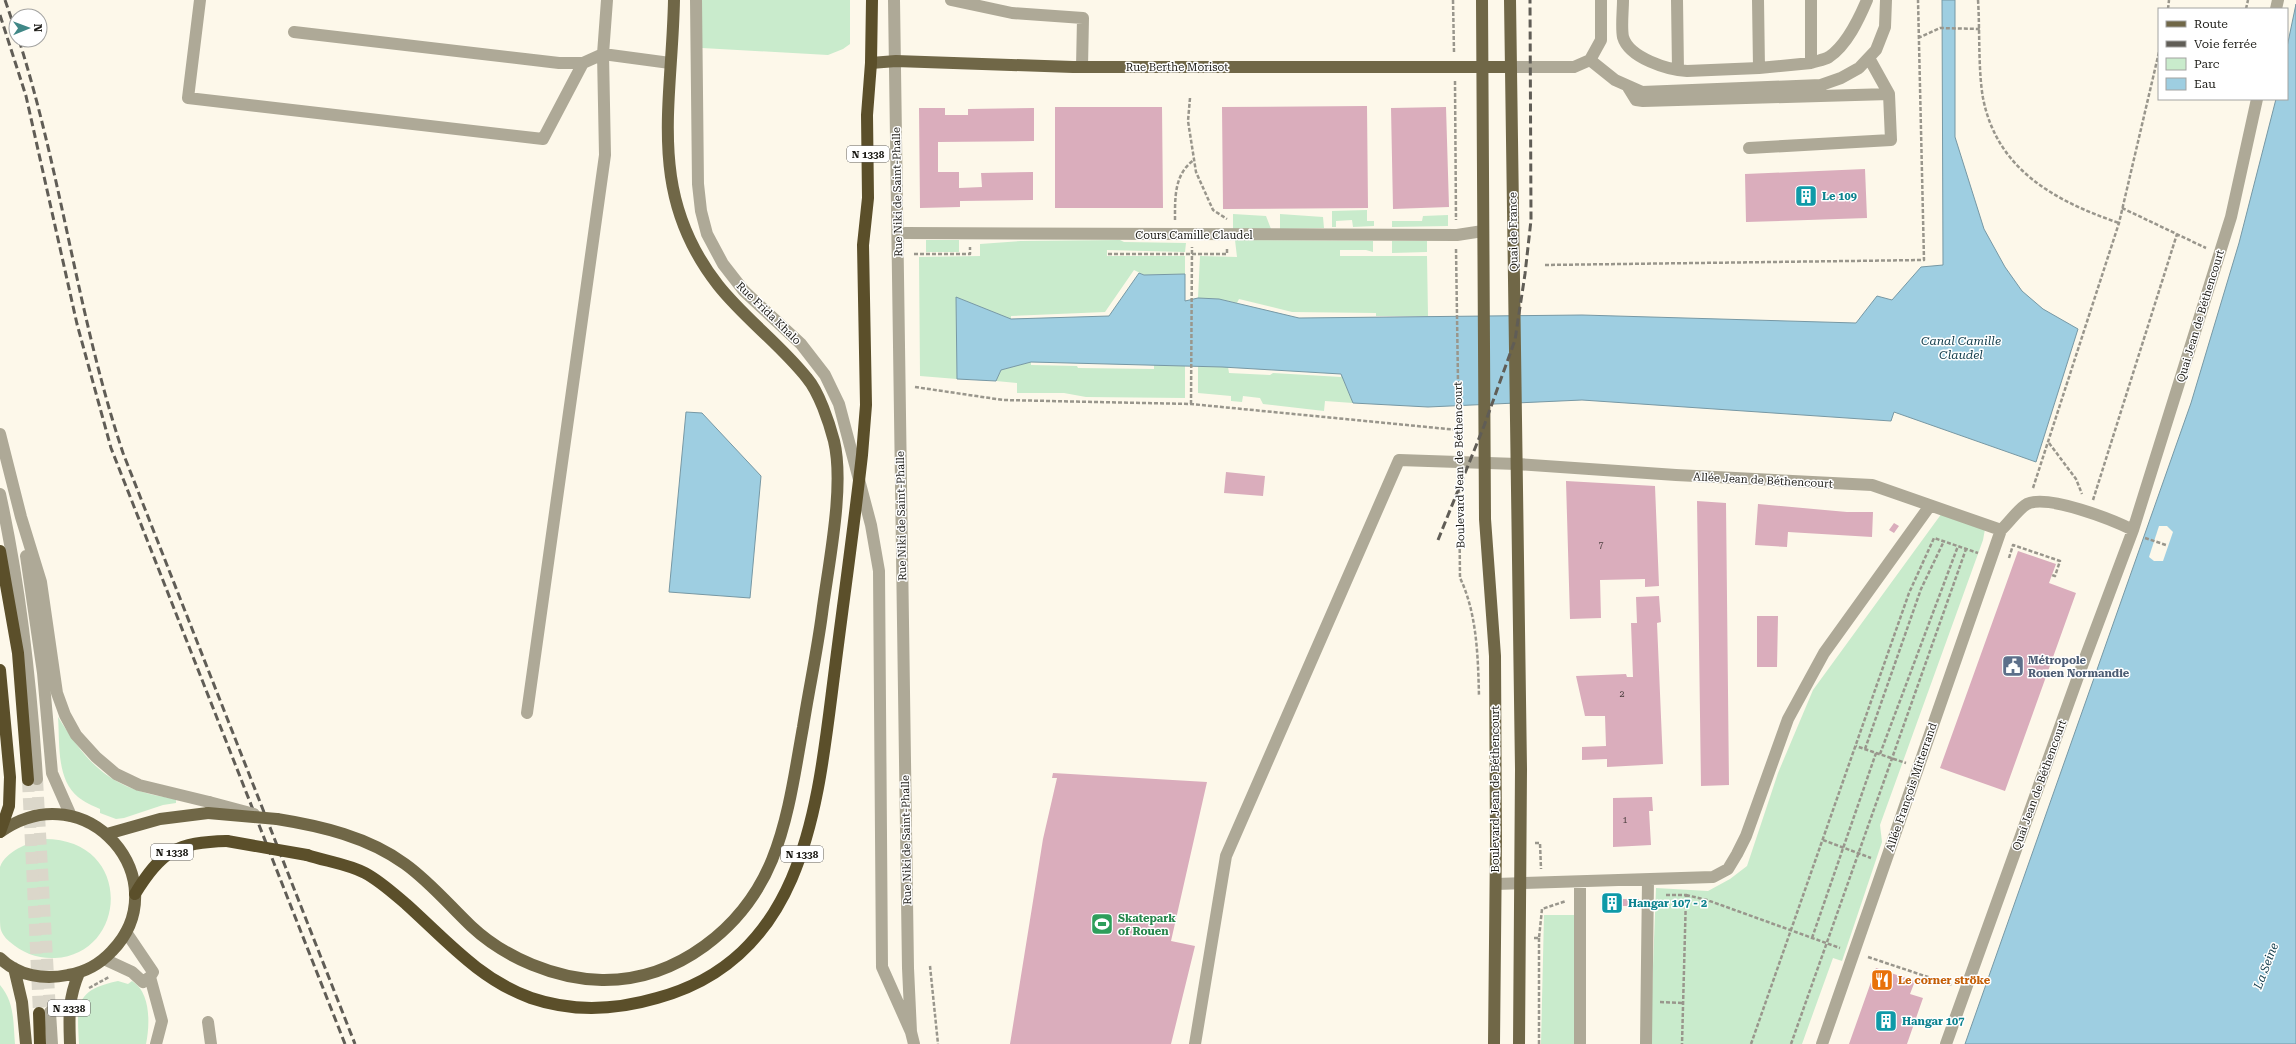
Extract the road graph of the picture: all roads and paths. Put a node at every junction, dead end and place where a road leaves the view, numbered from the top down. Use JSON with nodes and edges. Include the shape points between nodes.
{"nodes":[{"id":1,"x":200,"y":0,"type":"edge"},
{"id":2,"x":607,"y":0,"type":"edge"},
{"id":3,"x":674,"y":0,"type":"edge"},
{"id":4,"x":696,"y":0,"type":"edge"},
{"id":5,"x":872,"y":0,"type":"edge"},
{"id":6,"x":894,"y":0,"type":"edge"},
{"id":7,"x":951,"y":0,"type":"edge"},
{"id":8,"x":1453,"y":0,"type":"edge"},
{"id":9,"x":1482,"y":0,"type":"edge"},
{"id":10,"x":1510,"y":0,"type":"edge"},
{"id":11,"x":1602,"y":0,"type":"edge"},
{"id":12,"x":1623,"y":0,"type":"edge"},
{"id":13,"x":1677,"y":0,"type":"edge"},
{"id":14,"x":1758,"y":0,"type":"edge"},
{"id":15,"x":1811,"y":0,"type":"edge"},
{"id":16,"x":1867,"y":0,"type":"edge"},
{"id":17,"x":1886,"y":0,"type":"edge"},
{"id":18,"x":1918,"y":0,"type":"edge"},
{"id":19,"x":1978,"y":0,"type":"edge"},
{"id":20,"x":1980,"y":29,"type":"junction"},
{"id":21,"x":294,"y":32,"type":"dead end"},
{"id":22,"x":1918,"y":38,"type":"junction"},
{"id":23,"x":1454,"y":50,"type":"dead end"},
{"id":24,"x":603,"y":54,"type":"junction"},
{"id":25,"x":2158,"y":56,"type":"edge"},
{"id":26,"x":1869,"y":58,"type":"junction"},
{"id":27,"x":1590,"y":60,"type":"junction"},
{"id":28,"x":896,"y":61,"type":"junction"},
{"id":29,"x":583,"y":63,"type":"junction"},
{"id":30,"x":670,"y":63,"type":"junction"},
{"id":31,"x":871,"y":63,"type":"junction"},
{"id":32,"x":1811,"y":63,"type":"junction"},
{"id":33,"x":1482,"y":66,"type":"junction"},
{"id":34,"x":1082,"y":67,"type":"junction"},
{"id":35,"x":1511,"y":67,"type":"junction"},
{"id":36,"x":1759,"y":68,"type":"junction"},
{"id":37,"x":1678,"y":70,"type":"junction"},
{"id":38,"x":1455,"y":85,"type":"dead end"},
{"id":39,"x":1628,"y":87,"type":"junction"},
{"id":40,"x":1888,"y":94,"type":"junction"},
{"id":41,"x":1190,"y":98,"type":"dead end"},
{"id":42,"x":2257,"y":100,"type":"edge"},
{"id":43,"x":1749,"y":148,"type":"dead end"},
{"id":44,"x":1194,"y":160,"type":"junction"},
{"id":45,"x":1175,"y":208,"type":"dead end"},
{"id":46,"x":2122,"y":208,"type":"junction"},
{"id":47,"x":1227,"y":218,"type":"dead end"},
{"id":48,"x":2119,"y":223,"type":"junction"},
{"id":49,"x":1483,"y":231,"type":"junction"},
{"id":50,"x":905,"y":233,"type":"dead end"},
{"id":51,"x":2177,"y":234,"type":"junction"},
{"id":52,"x":1192,"y":235,"type":"junction"},
{"id":53,"x":1456,"y":235,"type":"junction"},
{"id":54,"x":914,"y":254,"type":"dead end"},
{"id":55,"x":970,"y":254,"type":"dead end"},
{"id":56,"x":1108,"y":254,"type":"dead end"},
{"id":57,"x":1227,"y":254,"type":"dead end"},
{"id":58,"x":2220,"y":254,"type":"junction"},
{"id":59,"x":1192,"y":255,"type":"junction"},
{"id":60,"x":1545,"y":265,"type":"dead end"},
{"id":61,"x":915,"y":387,"type":"dead end"},
{"id":62,"x":1191,"y":404,"type":"junction"},
{"id":63,"x":1458,"y":430,"type":"junction"},
{"id":64,"x":0,"y":434,"type":"edge"},
{"id":65,"x":2049,"y":443,"type":"junction"},
{"id":66,"x":1459,"y":462,"type":"junction"},
{"id":67,"x":1484,"y":463,"type":"junction"},
{"id":68,"x":1517,"y":464,"type":"junction"},
{"id":69,"x":860,"y":477,"type":"junction"},
{"id":70,"x":0,"y":494,"type":"edge"},
{"id":71,"x":2028,"y":504,"type":"junction"},
{"id":72,"x":1929,"y":507,"type":"junction"},
{"id":73,"x":2089,"y":511,"type":"junction"},
{"id":74,"x":21,"y":517,"type":"junction"},
{"id":75,"x":2001,"y":530,"type":"junction"},
{"id":76,"x":2137,"y":533,"type":"junction"},
{"id":77,"x":1944,"y":541,"type":"junction"},
{"id":78,"x":2166,"y":545,"type":"dead end"},
{"id":79,"x":1958,"y":546,"type":"junction"},
{"id":80,"x":1966,"y":549,"type":"junction"},
{"id":81,"x":0,"y":551,"type":"edge"},
{"id":82,"x":1992,"y":557,"type":"junction"},
{"id":83,"x":2052,"y":575,"type":"dead end"},
{"id":84,"x":0,"y":670,"type":"edge"},
{"id":85,"x":1479,"y":702,"type":"dead end"},
{"id":86,"x":527,"y":713,"type":"dead end"},
{"id":87,"x":1856,"y":746,"type":"junction"},
{"id":88,"x":1865,"y":749,"type":"junction"},
{"id":89,"x":1876,"y":753,"type":"junction"},
{"id":90,"x":1880,"y":754,"type":"junction"},
{"id":91,"x":1892,"y":758,"type":"junction"},
{"id":92,"x":1918,"y":767,"type":"junction"},
{"id":93,"x":33,"y":780,"type":"joint"},
{"id":94,"x":209,"y":807,"type":"junction"},
{"id":95,"x":70,"y":816,"type":"junction"},
{"id":96,"x":0,"y":832,"type":"edge"},
{"id":97,"x":107,"y":834,"type":"junction"},
{"id":98,"x":1823,"y":840,"type":"junction"},
{"id":99,"x":1843,"y":848,"type":"junction"},
{"id":100,"x":1859,"y":853,"type":"junction"},
{"id":101,"x":1885,"y":862,"type":"junction"},
{"id":102,"x":1685,"y":878,"type":"junction"},
{"id":103,"x":1648,"y":880,"type":"junction"},
{"id":104,"x":1580,"y":882,"type":"junction"},
{"id":105,"x":1496,"y":884,"type":"junction"},
{"id":106,"x":1520,"y":884,"type":"junction"},
{"id":107,"x":135,"y":894,"type":"junction"},
{"id":108,"x":1791,"y":930,"type":"junction"},
{"id":109,"x":126,"y":932,"type":"junction"},
{"id":110,"x":1539,"y":938,"type":"dead end"},
{"id":111,"x":1812,"y":938,"type":"junction"},
{"id":112,"x":1827,"y":943,"type":"junction"},
{"id":113,"x":1854,"y":952,"type":"junction"},
{"id":114,"x":104,"y":959,"type":"junction"},
{"id":115,"x":5,"y":963,"type":"edge"},
{"id":116,"x":930,"y":966,"type":"dead end"},
{"id":117,"x":79,"y":973,"type":"junction"},
{"id":118,"x":150,"y":977,"type":"junction"},
{"id":119,"x":1966,"y":989,"type":"junction"},
{"id":120,"x":1654,"y":1002,"type":"dead end"},
{"id":121,"x":1684,"y":1003,"type":"dead end"},
{"id":122,"x":44,"y":1012,"type":"joint"},
{"id":123,"x":208,"y":1022,"type":"dead end"},
{"id":124,"x":912,"y":1038,"type":"edge"},
{"id":125,"x":1950,"y":1043,"type":"edge"},
{"id":126,"x":26,"y":1044,"type":"edge"},
{"id":127,"x":40,"y":1044,"type":"edge"},
{"id":128,"x":52,"y":1044,"type":"edge"},
{"id":129,"x":70,"y":1044,"type":"edge"},
{"id":130,"x":156,"y":1044,"type":"edge"},
{"id":131,"x":212,"y":1044,"type":"edge"},
{"id":132,"x":938,"y":1044,"type":"edge"},
{"id":133,"x":1195,"y":1044,"type":"edge"},
{"id":134,"x":1494,"y":1044,"type":"edge"},
{"id":135,"x":1519,"y":1044,"type":"edge"},
{"id":136,"x":1539,"y":1044,"type":"edge"},
{"id":137,"x":1580,"y":1044,"type":"edge"},
{"id":138,"x":1646,"y":1044,"type":"edge"},
{"id":139,"x":1751,"y":1044,"type":"edge"},
{"id":140,"x":1791,"y":1044,"type":"edge"},
{"id":141,"x":1822,"y":1044,"type":"edge"}],
"edges":[{"from":1,"to":29,"type":"street","via":[[188,98],[543,139]]},
{"from":2,"to":24,"type":"street"},
{"from":3,"to":30,"type":"main road"},
{"from":4,"to":69,"type":"street","name":"Rue Frida Khalo","via":[[698,184],[707,234],[723,264],[744,291],[801,344],[825,375],[839,404]]},
{"from":5,"to":31,"type":"highway","number":"N 1338"},
{"from":6,"to":28,"type":"street","name":"Rue Niki de Saint-Phalle"},
{"from":7,"to":34,"type":"street","via":[[1012,13],[1083,18]]},
{"from":8,"to":23,"type":"path"},
{"from":9,"to":33,"type":"main road"},
{"from":10,"to":35,"type":"main road","name":"Quai de France"},
{"from":11,"to":27,"type":"street","via":[[1601,40],[1599,48]]},
{"from":12,"to":37,"type":"street","via":[[1624,38],[1643,58],[1653,64]]},
{"from":13,"to":37,"type":"street"},
{"from":14,"to":36,"type":"street"},
{"from":15,"to":32,"type":"street"},
{"from":16,"to":32,"type":"street","via":[[1842,44],[1829,57]]},
{"from":17,"to":26,"type":"street","via":[[1885,27],[1881,40]]},
{"from":18,"to":22,"type":"path"},
{"from":19,"to":20,"type":"path"},
{"from":20,"to":22,"type":"path","via":[[1940,28]]},
{"from":20,"to":48,"type":"path","via":[[1983,97],[1989,121],[2012,162],[2048,192]]},
{"from":21,"to":29,"type":"street","via":[[559,63]]},
{"from":22,"to":60,"type":"path","via":[[1924,260]]},
{"from":24,"to":29,"type":"street"},
{"from":24,"to":30,"type":"street"},
{"from":24,"to":86,"type":"street","via":[[606,155]]},
{"from":25,"to":46,"type":"path"},
{"from":26,"to":39,"type":"street","via":[[1852,73],[1821,85],[1642,92]]},
{"from":26,"to":40,"type":"street"},
{"from":27,"to":35,"type":"street","via":[[1574,67]]},
{"from":27,"to":39,"type":"street"},
{"from":28,"to":31,"type":"main road","name":"Rue Berthe Morisot"},
{"from":28,"to":34,"type":"main road","name":"Rue Berthe Morisot"},
{"from":28,"to":124,"type":"street","name":"Rue Niki de Saint-Phalle","via":[[904,726],[908,968]]},
{"from":30,"to":94,"type":"main road","number":"N 1338","bridge":true,"via":[[669,160],[672,191],[682,224],[699,259],[720,288],[810,381],[835,444],[838,474],[819,632],[789,804],[772,860],[762,880],[747,904],[729,925],[704,947],[656,972],[602,980],[553,972],[504,951],[474,930],[428,883],[403,863],[373,845],[340,833],[294,822]]},
{"from":31,"to":69,"type":"highway","number":"N 1338","via":[[867,114],[868,198],[863,246],[866,404]]},
{"from":32,"to":36,"type":"street"},
{"from":33,"to":34,"type":"main road","name":"Rue Berthe Morisot"},
{"from":33,"to":35,"type":"main road","name":"Rue Berthe Morisot"},
{"from":33,"to":49,"type":"main road"},
{"from":35,"to":68,"type":"main road","name":"Quai de France"},
{"from":36,"to":37,"type":"street"},
{"from":38,"to":53,"type":"path","name":"Boulevard Jean de Béthencourt"},
{"from":39,"to":40,"type":"street","via":[[1636,100],[1643,101]]},
{"from":40,"to":43,"type":"street","via":[[1891,140]]},
{"from":41,"to":44,"type":"path","via":[[1188,120]]},
{"from":42,"to":58,"type":"street","name":"Quai Jean de Béthencourt","via":[[2231,217]]},
{"from":44,"to":45,"type":"path","via":[[1181,173]]},
{"from":44,"to":47,"type":"path","via":[[1196,172],[1213,210]]},
{"from":46,"to":48,"type":"path"},
{"from":46,"to":51,"type":"path"},
{"from":48,"to":65,"type":"path"},
{"from":49,"to":53,"type":"street","name":"Cours Camille Claudel"},
{"from":49,"to":67,"type":"main road"},
{"from":50,"to":52,"type":"street","name":"Cours Camille Claudel"},
{"from":51,"to":58,"type":"path"},
{"from":51,"to":73,"type":"path"},
{"from":52,"to":53,"type":"street","name":"Cours Camille Claudel"},
{"from":52,"to":59,"type":"path"},
{"from":53,"to":63,"type":"path","name":"Boulevard Jean de Béthencourt"},
{"from":54,"to":55,"type":"path"},
{"from":56,"to":59,"type":"path"},
{"from":57,"to":59,"type":"path"},
{"from":58,"to":76,"type":"street","name":"Quai Jean de Béthencourt"},
{"from":59,"to":62,"type":"path"},
{"from":61,"to":62,"type":"path","via":[[1003,400]]},
{"from":62,"to":63,"type":"path"},
{"from":63,"to":66,"type":"path","name":"Boulevard Jean de Béthencourt"},
{"from":64,"to":74,"type":"street"},
{"from":65,"to":71,"type":"path"},
{"from":65,"to":73,"type":"path","via":[[2076,479]]},
{"from":66,"to":67,"type":"street"},
{"from":66,"to":85,"type":"path","name":"Boulevard Jean de Béthencourt","via":[[1460,578],[1466,589],[1477,646]]},
{"from":66,"to":133,"type":"street","via":[[1400,460],[1226,856]]},
{"from":67,"to":68,"type":"street"},
{"from":67,"to":105,"type":"main road","name":"Boulevard Jean de Béthencourt","via":[[1485,519],[1495,656]]},
{"from":68,"to":72,"type":"street","name":"Allée Jean de Béthencourt","via":[[1682,476],[1872,485]]},
{"from":68,"to":106,"type":"main road"},
{"from":69,"to":107,"type":"highway","number":"N 1338","bridge":true,"via":[[814,811],[795,875],[756,938],[733,961],[698,983],[640,1003],[597,1008],[564,1007],[532,998],[496,981],[476,968],[389,890],[365,873],[307,855],[227,841],[182,846],[165,855],[148,872]]},
{"from":69,"to":124,"type":"street","name":"Rue Niki de Saint-Phalle","via":[[879,571],[882,967]]},
{"from":70,"to":93,"type":"street","via":[[26,641]]},
{"from":71,"to":73,"type":"street","via":[[2045,502]]},
{"from":71,"to":75,"type":"street"},
{"from":72,"to":75,"type":"street","name":"Allée Jean de Béthencourt"},
{"from":72,"to":102,"type":"street","via":[[1824,653],[1788,719],[1746,836],[1728,869],[1713,877]]},
{"from":73,"to":76,"type":"street"},
{"from":74,"to":94,"type":"street","via":[[41,582],[57,693],[76,735],[116,774],[139,785]]},
{"from":74,"to":95,"type":"street","via":[[42,666],[52,773]]},
{"from":75,"to":82,"type":"street","name":"Allée François Mitterrand"},
{"from":76,"to":78,"type":"path"},
{"from":76,"to":119,"type":"street","name":"Quai Jean de Béthencourt","via":[[2079,674]]},
{"from":77,"to":79,"type":"path"},
{"from":77,"to":87,"type":"path","via":[[1934,538],[1910,593]]},
{"from":77,"to":88,"type":"path","via":[[1921,588]]},
{"from":79,"to":80,"type":"path"},
{"from":79,"to":90,"type":"path"},
{"from":80,"to":82,"type":"path"},
{"from":80,"to":91,"type":"path"},
{"from":81,"to":93,"type":"highway","via":[[18,653]]},
{"from":82,"to":83,"type":"path","via":[[2007,563],[2013,545],[2060,561],[2055,576]]},
{"from":82,"to":92,"type":"street","name":"Allée François Mitterrand"},
{"from":84,"to":96,"type":"highway","via":[[10,777],[9,806]]},
{"from":87,"to":88,"type":"path"},
{"from":87,"to":98,"type":"path"},
{"from":88,"to":89,"type":"path"},
{"from":89,"to":90,"type":"path"},
{"from":89,"to":99,"type":"path"},
{"from":90,"to":91,"type":"path"},
{"from":91,"to":92,"type":"path"},
{"from":91,"to":100,"type":"path"},
{"from":92,"to":101,"type":"street","name":"Allée François Mitterrand"},
{"from":94,"to":97,"type":"main road","number":"N 1338"},
{"from":95,"to":96,"type":"main road","via":[[34,816],[11,824]]},
{"from":95,"to":97,"type":"main road","via":[[91,823]]},
{"from":97,"to":107,"type":"main road","via":[[125,858],[131,872]]},
{"from":98,"to":99,"type":"path"},
{"from":98,"to":108,"type":"path"},
{"from":99,"to":100,"type":"path"},
{"from":99,"to":111,"type":"path"},
{"from":100,"to":101,"type":"path"},
{"from":100,"to":112,"type":"path"},
{"from":101,"to":113,"type":"street","name":"Allée François Mitterrand"},
{"from":102,"to":103,"type":"street"},
{"from":102,"to":108,"type":"path","via":[[1686,895]]},
{"from":103,"to":104,"type":"street"},
{"from":103,"to":138,"type":"street"},
{"from":104,"to":106,"type":"street"},
{"from":104,"to":137,"type":"street"},
{"from":105,"to":106,"type":"street"},
{"from":105,"to":134,"type":"main road","name":"Boulevard Jean de Béthencourt"},
{"from":106,"to":135,"type":"main road"},
{"from":107,"to":109,"type":"main road"},
{"from":108,"to":111,"type":"path"},
{"from":108,"to":139,"type":"path"},
{"from":109,"to":114,"type":"main road","via":[[118,945]]},
{"from":109,"to":118,"type":"street","via":[[153,972]]},
{"from":110,"to":136,"type":"path"},
{"from":111,"to":112,"type":"path"},
{"from":112,"to":113,"type":"path"},
{"from":112,"to":140,"type":"path"},
{"from":113,"to":119,"type":"path"},
{"from":113,"to":141,"type":"street","name":"Allée François Mitterrand"},
{"from":114,"to":117,"type":"main road"},
{"from":114,"to":118,"type":"street","via":[[132,972],[143,982]]},
{"from":115,"to":117,"type":"main road","via":[[34,976],[54,978]]},
{"from":115,"to":126,"type":"main road","via":[[22,1002]]},
{"from":116,"to":132,"type":"path"},
{"from":117,"to":129,"type":"main road","number":"N 2338","via":[[69,1007]]},
{"from":118,"to":130,"type":"street","via":[[162,1021]]},
{"from":119,"to":125,"type":"street","name":"Quai Jean de Béthencourt"},
{"from":120,"to":121,"type":"path"},
{"from":122,"to":127,"type":"highway"},
{"from":122,"to":128,"type":"street"},
{"from":123,"to":131,"type":"street"}]}
